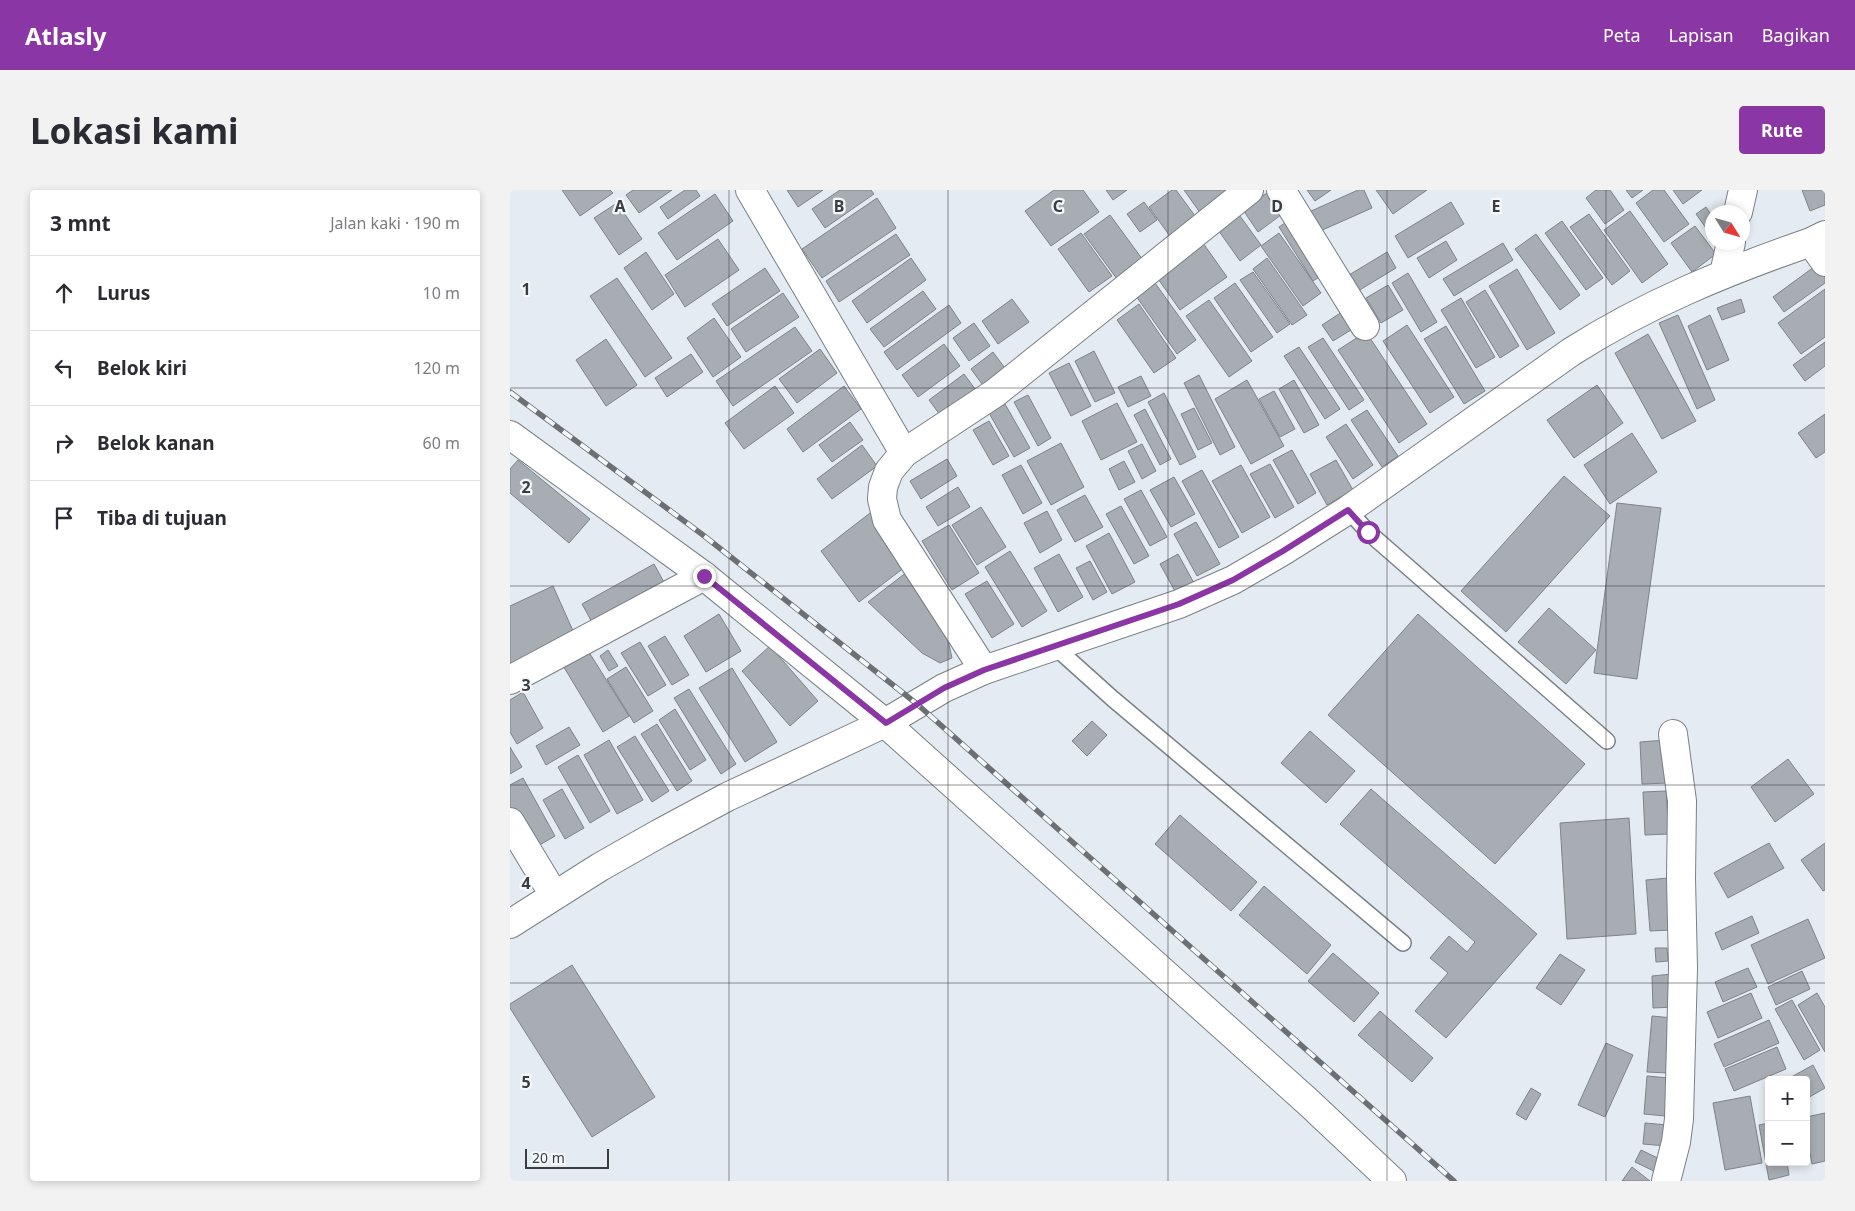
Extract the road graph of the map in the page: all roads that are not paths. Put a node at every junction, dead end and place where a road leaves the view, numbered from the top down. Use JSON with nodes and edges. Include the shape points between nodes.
{"nodes":[{"id":1,"x":750,"y":190,"type":"edge"},
{"id":2,"x":1281,"y":190,"type":"edge"},
{"id":3,"x":1743,"y":190,"type":"edge"},
{"id":4,"x":1243,"y":192,"type":"edge"},
{"id":5,"x":1740,"y":205,"type":"edge"},
{"id":6,"x":1820,"y":247,"type":"edge"},
{"id":7,"x":1732,"y":250,"type":"edge"},
{"id":8,"x":1734,"y":270,"type":"junction"},
{"id":9,"x":1365,"y":326,"type":"dead end"},
{"id":10,"x":511,"y":436,"type":"edge"},
{"id":11,"x":904,"y":453,"type":"junction"},
{"id":12,"x":1348,"y":510,"type":"junction"},
{"id":13,"x":704,"y":576,"type":"junction"},
{"id":14,"x":1054,"y":646,"type":"junction"},
{"id":15,"x":984,"y":670,"type":"junction"},
{"id":16,"x":510,"y":680,"type":"edge"},
{"id":17,"x":886,"y":723,"type":"junction"},
{"id":18,"x":1673,"y":734,"type":"dead end"},
{"id":19,"x":1607,"y":741,"type":"dead end"},
{"id":20,"x":510,"y":822,"type":"edge"},
{"id":21,"x":554,"y":895,"type":"junction"},
{"id":22,"x":510,"y":924,"type":"edge"},
{"id":23,"x":1403,"y":943,"type":"dead end"},
{"id":24,"x":1392,"y":1181,"type":"edge"},
{"id":25,"x":1666,"y":1181,"type":"edge"}],
"edges":[{"from":1,"to":11,"type":"street"},
{"from":2,"to":9,"type":"street"},
{"from":3,"to":5,"type":"street"},
{"from":4,"to":11,"type":"street","via":[[995,393]]},
{"from":6,"to":8,"type":"street","via":[[1785,251]]},
{"from":7,"to":8,"type":"street"},
{"from":8,"to":12,"type":"street","via":[[1643,310],[1600,333]]},
{"from":10,"to":13,"type":"street"},
{"from":11,"to":15,"type":"street","via":[[889,471],[883,487],[887,520]]},
{"from":12,"to":14,"type":"street","via":[[1233,580],[1179,604]]},
{"from":12,"to":19,"type":"lane","via":[[1368,532]]},
{"from":13,"to":16,"type":"street"},
{"from":13,"to":17,"type":"street"},
{"from":14,"to":15,"type":"street"},
{"from":14,"to":23,"type":"lane"},
{"from":15,"to":17,"type":"street","via":[[944,688]]},
{"from":17,"to":21,"type":"street","via":[[727,797]]},
{"from":17,"to":24,"type":"street"},
{"from":18,"to":25,"type":"street","via":[[1682,801],[1683,968],[1679,1119]]},
{"from":20,"to":21,"type":"street"},
{"from":21,"to":22,"type":"street"}]}
